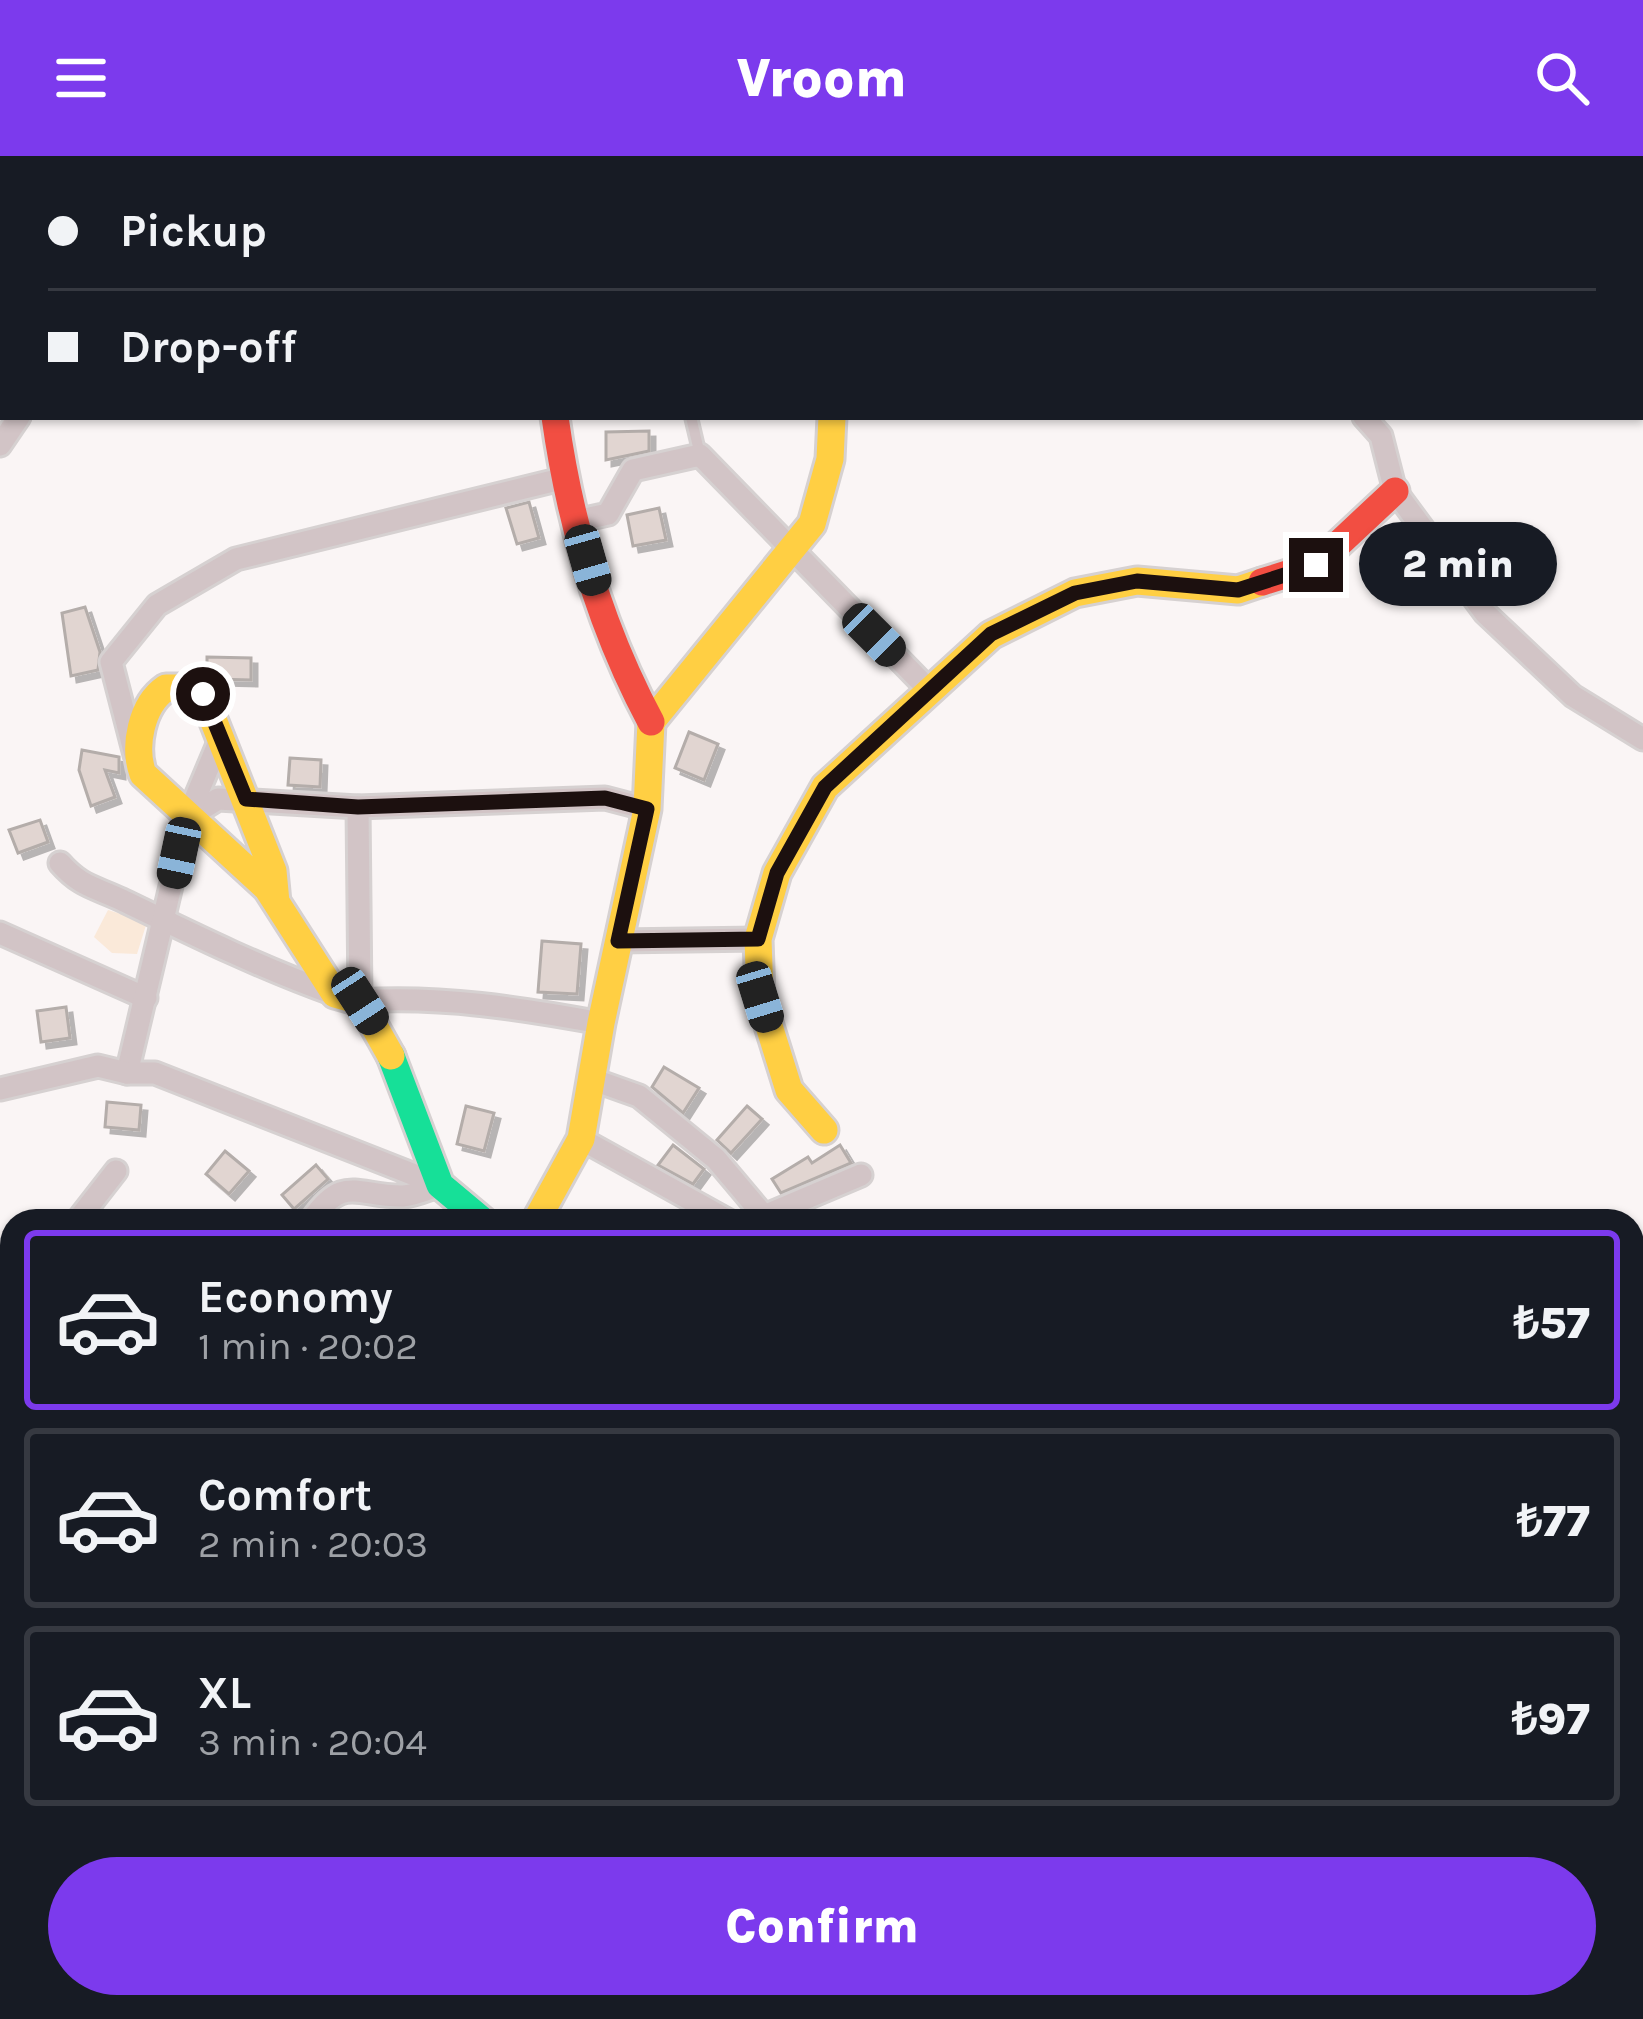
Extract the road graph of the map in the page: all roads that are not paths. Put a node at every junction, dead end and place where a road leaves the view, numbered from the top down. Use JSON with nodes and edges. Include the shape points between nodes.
{"nodes":[{"id":1,"x":17,"y":420,"type":"edge"},
{"id":2,"x":555,"y":420,"type":"edge"},
{"id":3,"x":692,"y":420,"type":"edge"},
{"id":4,"x":832,"y":420,"type":"edge"},
{"id":5,"x":1367,"y":420,"type":"edge"},
{"id":6,"x":0,"y":445,"type":"edge"},
{"id":7,"x":700,"y":455,"type":"junction"},
{"id":8,"x":561,"y":479,"type":"junction"},
{"id":9,"x":1395,"y":491,"type":"junction"},
{"id":10,"x":576,"y":521,"type":"junction"},
{"id":11,"x":790,"y":551,"type":"junction"},
{"id":12,"x":930,"y":691,"type":"junction"},
{"id":13,"x":651,"y":722,"type":"junction"},
{"id":14,"x":223,"y":735,"type":"junction"},
{"id":15,"x":1643,"y":739,"type":"edge"},
{"id":16,"x":136,"y":762,"type":"junction"},
{"id":17,"x":246,"y":799,"type":"junction"},
{"id":18,"x":358,"y":807,"type":"junction"},
{"id":19,"x":647,"y":809,"type":"junction"},
{"id":20,"x":187,"y":818,"type":"junction"},
{"id":21,"x":60,"y":863,"type":"dead end"},
{"id":22,"x":276,"y":902,"type":"junction"},
{"id":23,"x":165,"y":923,"type":"junction"},
{"id":24,"x":0,"y":933,"type":"edge"},
{"id":25,"x":758,"y":939,"type":"junction"},
{"id":26,"x":618,"y":941,"type":"junction"},
{"id":27,"x":146,"y":998,"type":"junction"},
{"id":28,"x":347,"y":998,"type":"junction"},
{"id":29,"x":601,"y":1023,"type":"junction"},
{"id":30,"x":127,"y":1073,"type":"junction"},
{"id":31,"x":594,"y":1080,"type":"junction"},
{"id":32,"x":0,"y":1089,"type":"edge"},
{"id":33,"x":824,"y":1130,"type":"dead end"},
{"id":34,"x":581,"y":1139,"type":"junction"},
{"id":35,"x":116,"y":1172,"type":"dead end"},
{"id":36,"x":861,"y":1175,"type":"dead end"},
{"id":37,"x":440,"y":1185,"type":"junction"},
{"id":38,"x":87,"y":1209,"type":"edge"},
{"id":39,"x":319,"y":1209,"type":"edge"},
{"id":40,"x":469,"y":1209,"type":"edge"},
{"id":41,"x":543,"y":1209,"type":"edge"},
{"id":42,"x":707,"y":1209,"type":"edge"},
{"id":43,"x":751,"y":1209,"type":"edge"},
{"id":44,"x":781,"y":1209,"type":"edge"}],
"edges":[{"from":1,"to":6,"type":"street"},
{"from":2,"to":8,"type":"street"},
{"from":3,"to":7,"type":"lane"},
{"from":4,"to":11,"type":"street","via":[[812,524]]},
{"from":5,"to":9,"type":"street","via":[[1381,436]]},
{"from":7,"to":10,"type":"street","via":[[632,470],[608,514]]},
{"from":7,"to":11,"type":"street"},
{"from":8,"to":10,"type":"street"},
{"from":8,"to":16,"type":"street","via":[[236,559],[157,605],[110,662]]},
{"from":9,"to":12,"type":"street","via":[[1316,565],[1238,590],[1137,581],[1075,593],[991,634]]},
{"from":9,"to":15,"type":"street","via":[[1485,613],[1573,696]]},
{"from":10,"to":13,"type":"street"},
{"from":11,"to":12,"type":"street"},
{"from":11,"to":13,"type":"street"},
{"from":12,"to":25,"type":"street","via":[[825,787],[777,873]]},
{"from":13,"to":19,"type":"street"},
{"from":14,"to":16,"type":"street","via":[[203,694],[168,688],[144,711]]},
{"from":14,"to":17,"type":"street"},
{"from":14,"to":20,"type":"street"},
{"from":16,"to":20,"type":"street"},
{"from":17,"to":18,"type":"street"},
{"from":17,"to":20,"type":"street","via":[[218,799]]},
{"from":17,"to":22,"type":"street"},
{"from":18,"to":19,"type":"street","via":[[605,798]]},
{"from":18,"to":28,"type":"street"},
{"from":19,"to":26,"type":"street"},
{"from":20,"to":22,"type":"street"},
{"from":20,"to":23,"type":"street"},
{"from":21,"to":23,"type":"street","via":[[78,883]]},
{"from":22,"to":28,"type":"street"},
{"from":23,"to":27,"type":"street"},
{"from":23,"to":28,"type":"street"},
{"from":24,"to":27,"type":"street"},
{"from":25,"to":26,"type":"street"},
{"from":25,"to":33,"type":"street","via":[[760,997],[788,1090]]},
{"from":26,"to":29,"type":"street"},
{"from":27,"to":30,"type":"street"},
{"from":28,"to":29,"type":"street","via":[[511,1007]]},
{"from":28,"to":37,"type":"street","via":[[397,1067]]},
{"from":29,"to":31,"type":"street"},
{"from":30,"to":32,"type":"street","via":[[98,1066]]},
{"from":30,"to":37,"type":"street","via":[[155,1073]]},
{"from":31,"to":34,"type":"street"},
{"from":31,"to":43,"type":"street","via":[[639,1096],[716,1159]]},
{"from":34,"to":41,"type":"street"},
{"from":34,"to":42,"type":"street"},
{"from":35,"to":38,"type":"street"},
{"from":36,"to":44,"type":"street"},
{"from":37,"to":39,"type":"street","via":[[409,1196],[353,1188]]},
{"from":37,"to":40,"type":"street"}]}
